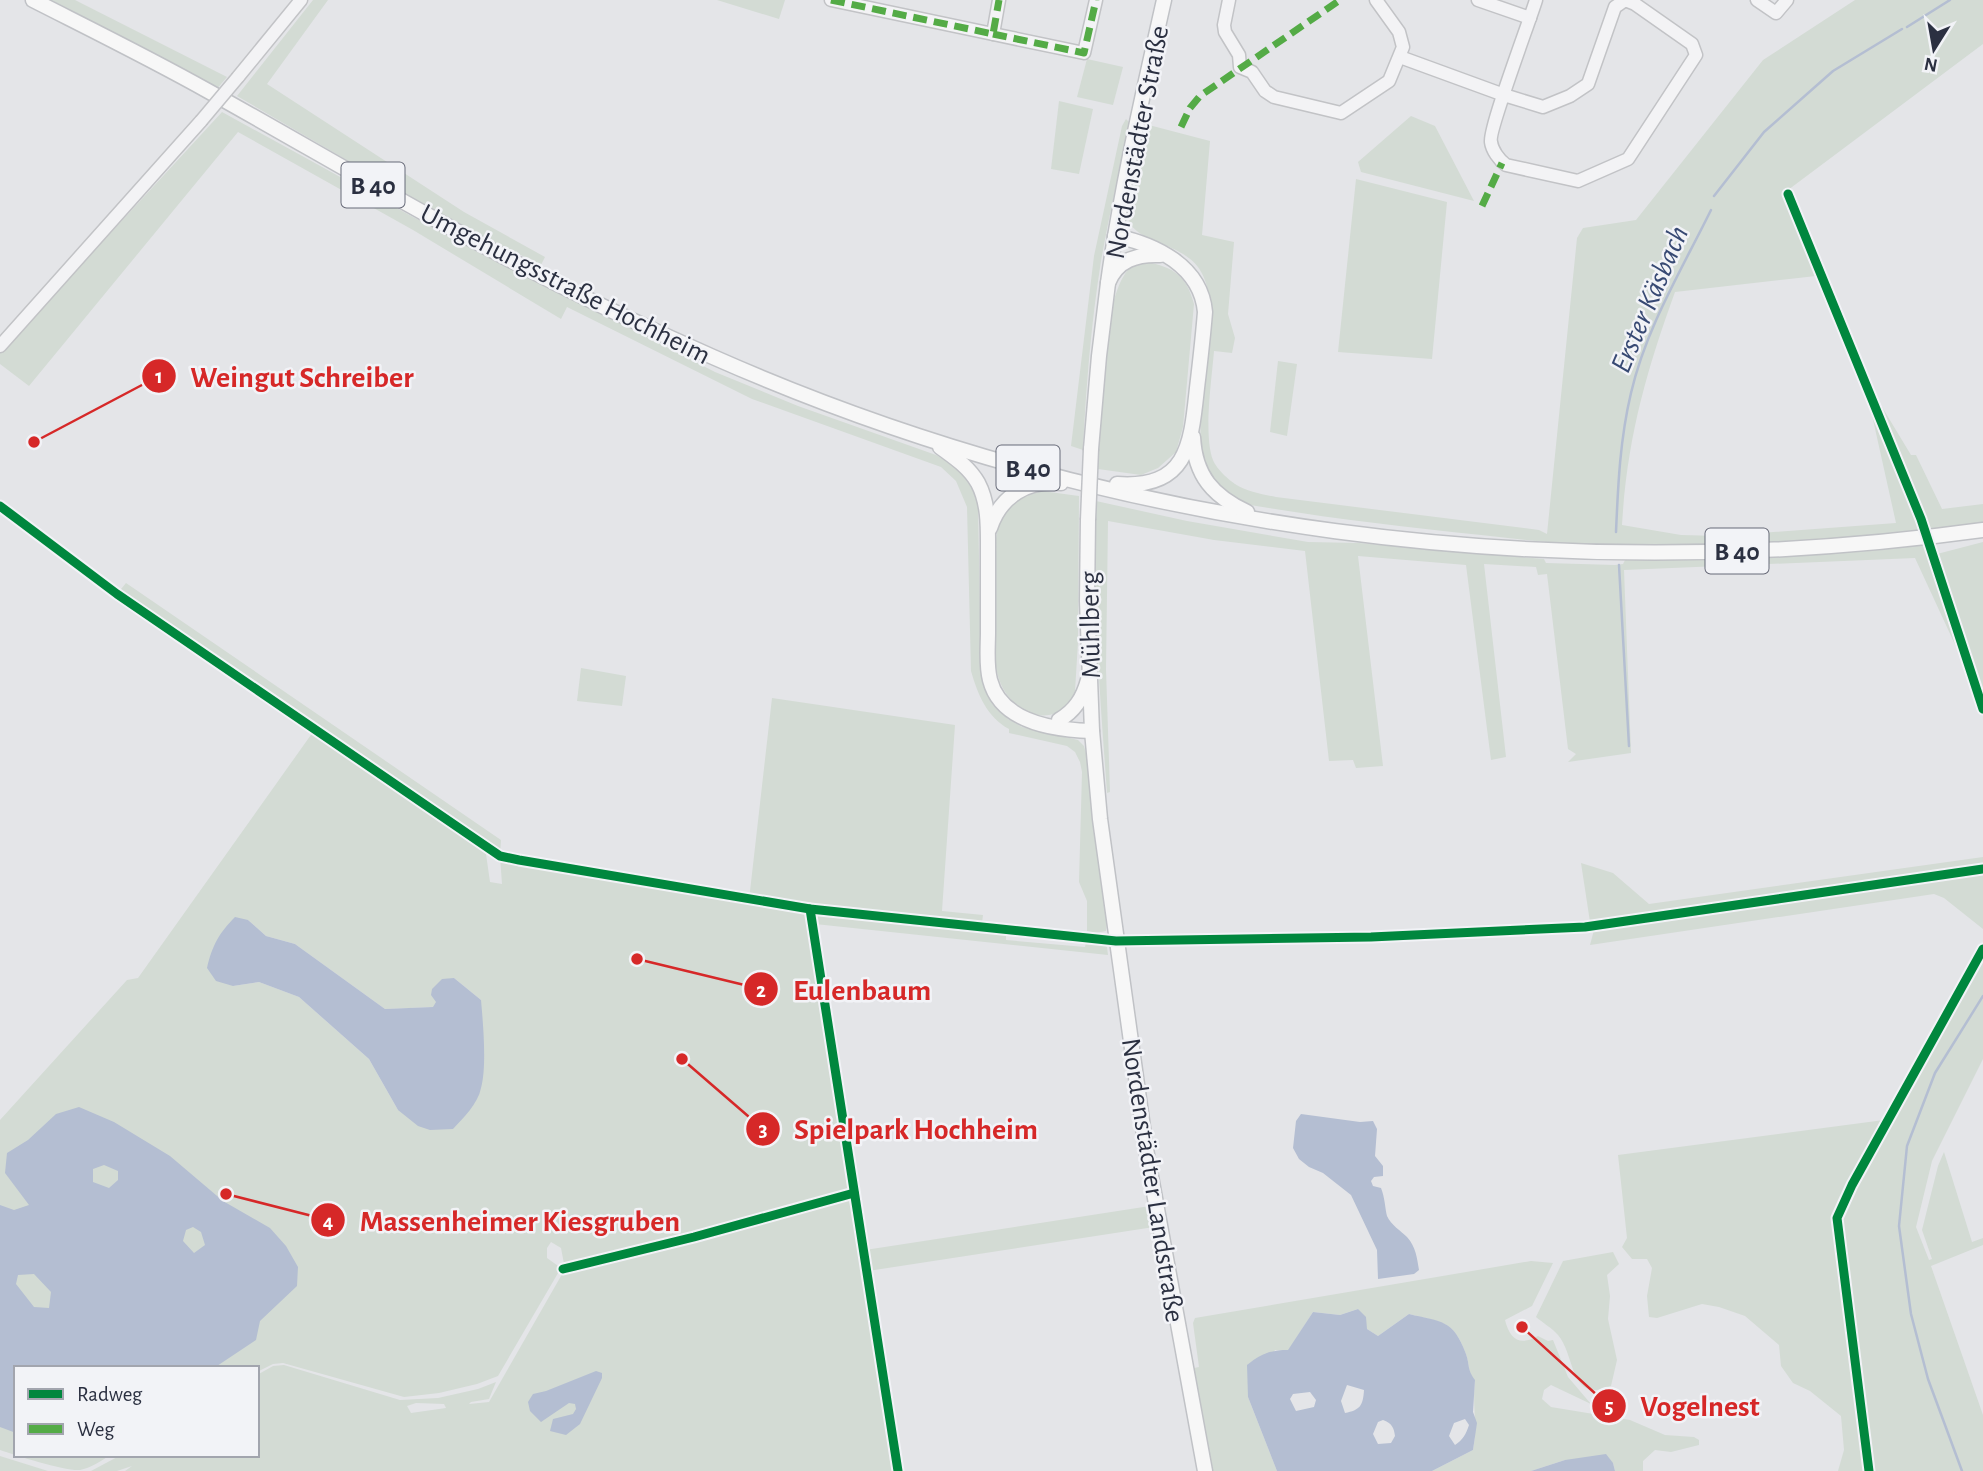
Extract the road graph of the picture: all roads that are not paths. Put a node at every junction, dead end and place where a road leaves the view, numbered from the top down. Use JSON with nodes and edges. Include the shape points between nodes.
{"nodes":[{"id":1,"x":33,"y":0,"type":"edge"},
{"id":2,"x":301,"y":0,"type":"edge"},
{"id":3,"x":831,"y":0,"type":"edge"},
{"id":4,"x":999,"y":0,"type":"edge"},
{"id":5,"x":1096,"y":0,"type":"edge"},
{"id":6,"x":1164,"y":0,"type":"edge"},
{"id":7,"x":1229,"y":0,"type":"edge"},
{"id":8,"x":1376,"y":0,"type":"edge"},
{"id":9,"x":1478,"y":0,"type":"edge"},
{"id":10,"x":1536,"y":0,"type":"edge"},
{"id":11,"x":1757,"y":0,"type":"edge"},
{"id":12,"x":1787,"y":0,"type":"edge"},
{"id":13,"x":854,"y":2,"type":"edge"},
{"id":14,"x":1530,"y":18,"type":"junction"},
{"id":15,"x":993,"y":34,"type":"junction"},
{"id":16,"x":1400,"y":57,"type":"junction"},
{"id":17,"x":1504,"y":95,"type":"junction"},
{"id":18,"x":1114,"y":238,"type":"junction"},
{"id":19,"x":1146,"y":254,"type":"junction"},
{"id":20,"x":1165,"y":256,"type":"junction"},
{"id":21,"x":1108,"y":283,"type":"junction"},
{"id":22,"x":0,"y":346,"type":"edge"},
{"id":23,"x":1193,"y":431,"type":"junction"},
{"id":24,"x":927,"y":438,"type":"junction"},
{"id":25,"x":1091,"y":449,"type":"joint"},
{"id":26,"x":1081,"y":482,"type":"junction"},
{"id":27,"x":1102,"y":487,"type":"junction"},
{"id":28,"x":1268,"y":521,"type":"junction"},
{"id":29,"x":1983,"y":530,"type":"edge"},
{"id":30,"x":988,"y":539,"type":"junction"},
{"id":31,"x":1090,"y":669,"type":"junction"},
{"id":32,"x":1059,"y":720,"type":"junction"},
{"id":33,"x":1041,"y":723,"type":"junction"},
{"id":34,"x":1092,"y":731,"type":"junction"},
{"id":35,"x":1109,"y":888,"type":"joint"},
{"id":36,"x":1205,"y":1471,"type":"edge"}],
"edges":[{"from":1,"to":24,"type":"main road","name":"Umgehungsstraße Hochheim","number":"B 40","via":[[205,89],[573,292],[792,390]]},
{"from":2,"to":22,"type":"street","bridge":true,"via":[[201,121]]},
{"from":3,"to":13,"type":"street"},
{"from":4,"to":15,"type":"street"},
{"from":5,"to":15,"type":"street","via":[[1084,53]]},
{"from":6,"to":18,"type":"main road","name":"Nordenstädter Straße"},
{"from":7,"to":16,"type":"street","via":[[1225,32],[1239,55],[1240,66],[1252,72],[1269,95],[1341,113],[1389,82]]},
{"from":8,"to":16,"type":"street","via":[[1402,37]]},
{"from":9,"to":14,"type":"street"},
{"from":10,"to":14,"type":"street"},
{"from":11,"to":12,"type":"street","via":[[1776,13]]},
{"from":13,"to":15,"type":"street"},
{"from":14,"to":17,"type":"street"},
{"from":16,"to":17,"type":"street"},
{"from":17,"to":17,"type":"street","via":[[1490,141],[1502,163],[1582,180],[1632,156],[1696,50],[1625,0],[1613,12],[1584,88],[1543,107]]},
{"from":18,"to":19,"type":"main road","via":[[1126,251]]},
{"from":18,"to":20,"type":"main road"},
{"from":18,"to":21,"type":"main road","name":"Nordenstädter Straße"},
{"from":19,"to":20,"type":"main road"},
{"from":19,"to":21,"type":"main road","via":[[1122,263]]},
{"from":20,"to":23,"type":"main road","via":[[1192,276],[1204,304]]},
{"from":21,"to":25,"type":"main road","name":"Nordenstädter Straße"},
{"from":23,"to":26,"type":"main road","via":[[1181,460],[1158,479],[1139,485]]},
{"from":23,"to":28,"type":"main road","via":[[1197,463],[1212,490],[1228,503]]},
{"from":24,"to":26,"type":"main road","number":"B 40"},
{"from":24,"to":30,"type":"main road","via":[[961,462],[977,482],[986,507]]},
{"from":25,"to":31,"type":"main road","name":"Mühlberg","bridge":true},
{"from":26,"to":27,"type":"main road","number":"B 40"},
{"from":27,"to":28,"type":"main road","number":"B 40"},
{"from":27,"to":30,"type":"main road","via":[[1048,482],[1024,488],[999,509]]},
{"from":28,"to":29,"type":"main road","number":"B 40","via":[[1434,542],[1646,553],[1804,548]]},
{"from":30,"to":33,"type":"main road","via":[[991,683],[1009,709]]},
{"from":31,"to":32,"type":"main road","via":[[1084,694]]},
{"from":31,"to":34,"type":"main road","name":"Mühlberg"},
{"from":32,"to":33,"type":"main road"},
{"from":32,"to":34,"type":"main road","via":[[1074,719]]},
{"from":33,"to":34,"type":"main road"},
{"from":34,"to":35,"type":"main road","name":"Mühlberg"},
{"from":35,"to":36,"type":"main road","name":"Nordenstädter Landstraße","via":[[1146,1149]]}]}
